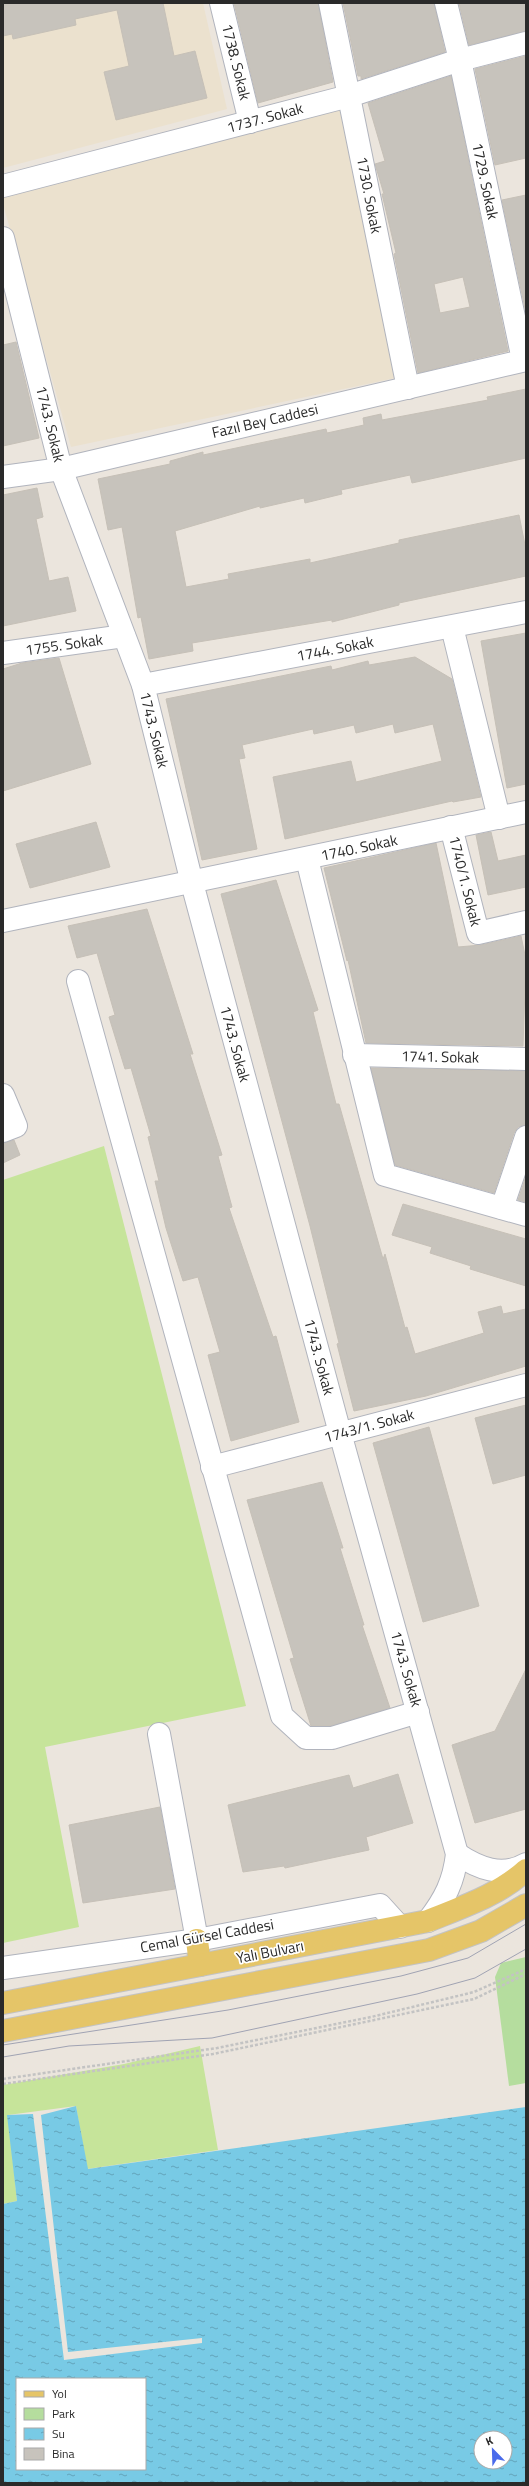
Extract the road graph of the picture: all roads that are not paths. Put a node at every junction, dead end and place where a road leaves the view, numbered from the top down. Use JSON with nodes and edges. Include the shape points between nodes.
{"nodes":[{"id":1,"x":221,"y":3,"type":"edge"},
{"id":2,"x":330,"y":3,"type":"edge"},
{"id":3,"x":446,"y":3,"type":"edge"},
{"id":4,"x":526,"y":43,"type":"edge"},
{"id":5,"x":460,"y":60,"type":"junction"},
{"id":6,"x":349,"y":96,"type":"junction"},
{"id":7,"x":250,"y":122,"type":"junction"},
{"id":8,"x":3,"y":186,"type":"edge"},
{"id":9,"x":3,"y":238,"type":"edge"},
{"id":10,"x":524,"y":360,"type":"edge"},
{"id":11,"x":408,"y":388,"type":"junction"},
{"id":12,"x":61,"y":469,"type":"junction"},
{"id":13,"x":3,"y":477,"type":"edge"},
{"id":14,"x":526,"y":612,"type":"edge"},
{"id":15,"x":452,"y":627,"type":"junction"},
{"id":16,"x":124,"y":636,"type":"junction"},
{"id":17,"x":3,"y":653,"type":"edge"},
{"id":18,"x":143,"y":685,"type":"junction"},
{"id":19,"x":526,"y":812,"type":"edge"},
{"id":20,"x":499,"y":818,"type":"junction"},
{"id":21,"x":451,"y":827,"type":"junction"},
{"id":22,"x":307,"y":859,"type":"junction"},
{"id":23,"x":192,"y":883,"type":"junction"},
{"id":24,"x":3,"y":921,"type":"edge"},
{"id":25,"x":526,"y":922,"type":"edge"},
{"id":26,"x":78,"y":981,"type":"dead end"},
{"id":27,"x":354,"y":1055,"type":"junction"},
{"id":28,"x":526,"y":1059,"type":"edge"},
{"id":29,"x":3,"y":1095,"type":"edge"},
{"id":30,"x":3,"y":1131,"type":"edge"},
{"id":31,"x":526,"y":1137,"type":"edge"},
{"id":32,"x":502,"y":1208,"type":"junction"},
{"id":33,"x":526,"y":1215,"type":"edge"},
{"id":34,"x":526,"y":1385,"type":"edge"},
{"id":35,"x":340,"y":1433,"type":"junction"},
{"id":36,"x":212,"y":1466,"type":"junction"},
{"id":37,"x":418,"y":1712,"type":"junction"},
{"id":38,"x":159,"y":1734,"type":"dead end"},
{"id":39,"x":457,"y":1854,"type":"junction"},
{"id":40,"x":526,"y":1864,"type":"edge"},
{"id":41,"x":526,"y":1870,"type":"edge"},
{"id":42,"x":526,"y":1905,"type":"edge"},
{"id":43,"x":428,"y":1921,"type":"junction"},
{"id":44,"x":400,"y":1928,"type":"junction"},
{"id":45,"x":197,"y":1940,"type":"junction"},
{"id":46,"x":200,"y":1965,"type":"junction"},
{"id":47,"x":3,"y":1968,"type":"edge"},
{"id":48,"x":3,"y":2003,"type":"edge"},
{"id":49,"x":3,"y":2031,"type":"edge"}],
"edges":[{"from":1,"to":7,"type":"street","name":"1738. Sokak"},
{"from":2,"to":6,"type":"street","name":"1730. Sokak"},
{"from":3,"to":5,"type":"street","name":"1729. Sokak"},
{"from":4,"to":5,"type":"street","name":"1737. Sokak"},
{"from":5,"to":6,"type":"street","name":"1737. Sokak"},
{"from":5,"to":10,"type":"street","name":"1729. Sokak"},
{"from":6,"to":7,"type":"street","name":"1737. Sokak"},
{"from":6,"to":11,"type":"street","name":"1730. Sokak"},
{"from":7,"to":8,"type":"street","name":"1737. Sokak"},
{"from":9,"to":12,"type":"street","name":"1743. Sokak"},
{"from":10,"to":11,"type":"street","name":"Fazıl Bey Caddesi"},
{"from":11,"to":12,"type":"street","name":"Fazıl Bey Caddesi"},
{"from":12,"to":13,"type":"street","name":"Fazıl Bey Caddesi"},
{"from":12,"to":16,"type":"street","name":"1743. Sokak"},
{"from":14,"to":15,"type":"street","name":"1744. Sokak"},
{"from":15,"to":18,"type":"street","name":"1744. Sokak"},
{"from":15,"to":20,"type":"street"},
{"from":16,"to":17,"type":"street","name":"1755. Sokak"},
{"from":16,"to":18,"type":"street","name":"1743. Sokak"},
{"from":18,"to":23,"type":"street","name":"1743. Sokak"},
{"from":19,"to":20,"type":"street","name":"1740. Sokak"},
{"from":20,"to":21,"type":"street","name":"1740. Sokak"},
{"from":21,"to":22,"type":"street","name":"1740. Sokak"},
{"from":21,"to":25,"type":"street","name":"1740/1. Sokak","via":[[478,933]]},
{"from":22,"to":23,"type":"street","name":"1740. Sokak"},
{"from":22,"to":27,"type":"street"},
{"from":23,"to":24,"type":"street","name":"1740. Sokak"},
{"from":23,"to":35,"type":"street","name":"1743. Sokak"},
{"from":26,"to":36,"type":"street"},
{"from":27,"to":28,"type":"street","name":"1741. Sokak"},
{"from":27,"to":32,"type":"street","via":[[385,1175]]},
{"from":29,"to":30,"type":"street","via":[[16,1126]]},
{"from":31,"to":32,"type":"street"},
{"from":32,"to":33,"type":"street"},
{"from":34,"to":35,"type":"street","name":"1743/1. Sokak"},
{"from":35,"to":36,"type":"street","name":"1743/1. Sokak"},
{"from":35,"to":37,"type":"street","name":"1743. Sokak"},
{"from":36,"to":37,"type":"street","via":[[282,1716],[306,1738],[332,1738]]},
{"from":37,"to":39,"type":"street","name":"1743. Sokak"},
{"from":38,"to":45,"type":"street"},
{"from":39,"to":40,"type":"street","via":[[484,1870],[503,1871]]},
{"from":39,"to":43,"type":"street","name":"1743. Sokak","via":[[448,1892]]},
{"from":41,"to":43,"type":"main road","name":"Yalı Bulvarı","via":[[514,1881],[477,1901]]},
{"from":42,"to":49,"type":"main road","name":"Yalı Bulvarı","via":[[481,1930],[429,1950]]},
{"from":43,"to":44,"type":"main road","name":"Yalı Bulvarı"},
{"from":44,"to":45,"type":"street","name":"Cemal Gürsel Caddesi","via":[[380,1905]]},
{"from":44,"to":46,"type":"main road","name":"Yalı Bulvarı"},
{"from":45,"to":46,"type":"main road"},
{"from":45,"to":47,"type":"street","name":"Cemal Gürsel Caddesi"},
{"from":46,"to":48,"type":"main road","name":"Yalı Bulvarı"}]}
